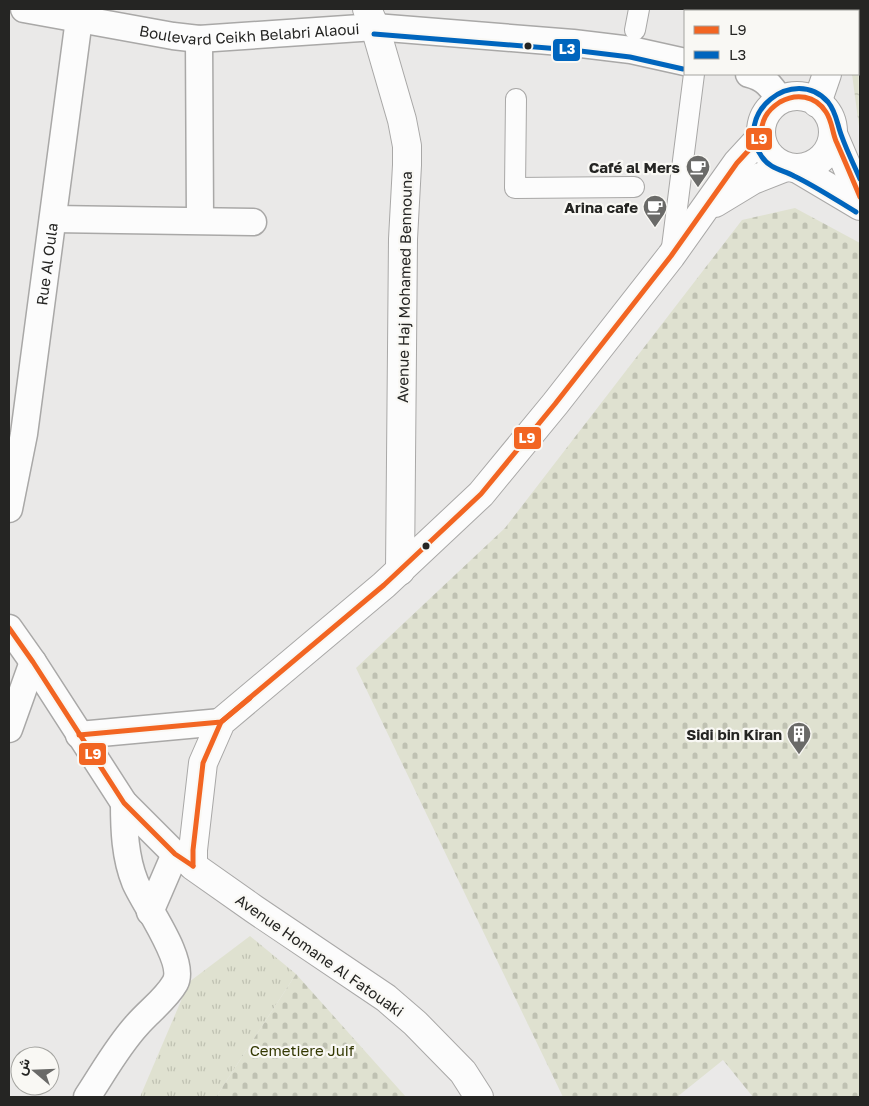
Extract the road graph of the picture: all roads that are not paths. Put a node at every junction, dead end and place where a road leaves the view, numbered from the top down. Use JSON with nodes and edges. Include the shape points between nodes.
{"nodes":[{"id":1,"x":24,"y":9,"type":"edge"},
{"id":2,"x":639,"y":9,"type":"edge"},
{"id":3,"x":128,"y":18,"type":"edge"},
{"id":4,"x":371,"y":18,"type":"edge"},
{"id":5,"x":79,"y":19,"type":"junction"},
{"id":6,"x":635,"y":30,"type":"dead end"},
{"id":7,"x":199,"y":39,"type":"junction"},
{"id":8,"x":684,"y":62,"type":"edge"},
{"id":9,"x":694,"y":75,"type":"edge"},
{"id":10,"x":753,"y":75,"type":"edge"},
{"id":11,"x":825,"y":75,"type":"edge"},
{"id":12,"x":798,"y":93,"type":"edge"},
{"id":13,"x":516,"y":99,"type":"dead end"},
{"id":14,"x":833,"y":134,"type":"junction"},
{"id":15,"x":761,"y":137,"type":"junction"},
{"id":16,"x":791,"y":167,"type":"junction"},
{"id":17,"x":634,"y":187,"type":"dead end"},
{"id":18,"x":860,"y":197,"type":"edge"},
{"id":19,"x":860,"y":206,"type":"edge"},
{"id":20,"x":707,"y":207,"type":"junction"},
{"id":21,"x":53,"y":219,"type":"junction"},
{"id":22,"x":200,"y":220,"type":"junction"},
{"id":23,"x":252,"y":222,"type":"dead end"},
{"id":24,"x":671,"y":256,"type":"junction"},
{"id":25,"x":9,"y":509,"type":"edge"},
{"id":26,"x":400,"y":570,"type":"junction"},
{"id":27,"x":9,"y":628,"type":"edge"},
{"id":28,"x":33,"y":662,"type":"junction"},
{"id":29,"x":222,"y":722,"type":"junction"},
{"id":30,"x":9,"y":729,"type":"edge"},
{"id":31,"x":79,"y":735,"type":"junction"},
{"id":32,"x":124,"y":803,"type":"junction"},
{"id":33,"x":184,"y":860,"type":"junction"},
{"id":34,"x":150,"y":912,"type":"junction"},
{"id":35,"x":87,"y":1097,"type":"edge"},
{"id":36,"x":479,"y":1097,"type":"edge"}],
"edges":[{"from":1,"to":5,"type":"street","name":"Boulevard Ceikh Belabri Alaoui"},
{"from":2,"to":6,"type":"street"},
{"from":3,"to":5,"type":"street","name":"Boulevard Ceikh Belabri Alaoui"},
{"from":3,"to":7,"type":"street","name":"Boulevard Ceikh Belabri Alaoui","via":[[173,36]]},
{"from":4,"to":7,"type":"street","name":"Boulevard Ceikh Belabri Alaoui"},
{"from":4,"to":8,"type":"street","name":"Boulevard Ceikh Belabri Alaoui","via":[[631,50]]},
{"from":4,"to":26,"type":"street","name":"Avenue Haj Mohamed Bennouna","via":[[407,146]]},
{"from":5,"to":21,"type":"street","name":"Rue Al Oula"},
{"from":7,"to":22,"type":"street"},
{"from":9,"to":24,"type":"street"},
{"from":10,"to":12,"type":"street"},
{"from":11,"to":12,"type":"street"},
{"from":12,"to":14,"type":"street","via":[[826,111]]},
{"from":12,"to":15,"type":"street","via":[[772,107],[765,115]]},
{"from":13,"to":17,"type":"street","via":[[515,188]]},
{"from":14,"to":16,"type":"street","via":[[822,158],[811,165]]},
{"from":14,"to":18,"type":"street"},
{"from":15,"to":16,"type":"street","via":[[765,150],[774,160]]},
{"from":15,"to":20,"type":"street","via":[[737,163]]},
{"from":16,"to":19,"type":"street"},
{"from":16,"to":20,"type":"street","via":[[753,180]]},
{"from":20,"to":24,"type":"street"},
{"from":21,"to":22,"type":"street"},
{"from":21,"to":25,"type":"street","name":"Rue Al Oula","via":[[24,434]]},
{"from":22,"to":23,"type":"street"},
{"from":24,"to":26,"type":"street","via":[[487,487]]},
{"from":26,"to":29,"type":"street"},
{"from":27,"to":28,"type":"street","name":"Avenue Homane Al Fatouaki"},
{"from":28,"to":30,"type":"street"},
{"from":28,"to":31,"type":"street","name":"Avenue Homane Al Fatouaki"},
{"from":29,"to":31,"type":"street"},
{"from":29,"to":33,"type":"street","via":[[203,763],[193,850]]},
{"from":31,"to":32,"type":"street","name":"Avenue Homane Al Fatouaki"},
{"from":32,"to":33,"type":"street","name":"Avenue Homane Al Fatouaki"},
{"from":32,"to":34,"type":"street","via":[[128,857],[135,882]]},
{"from":33,"to":34,"type":"street"},
{"from":33,"to":36,"type":"street","name":"Avenue Homane Al Fatouaki","via":[[386,998],[463,1072]]},
{"from":34,"to":35,"type":"street","via":[[168,940],[175,960],[176,980],[117,1050]]}]}
